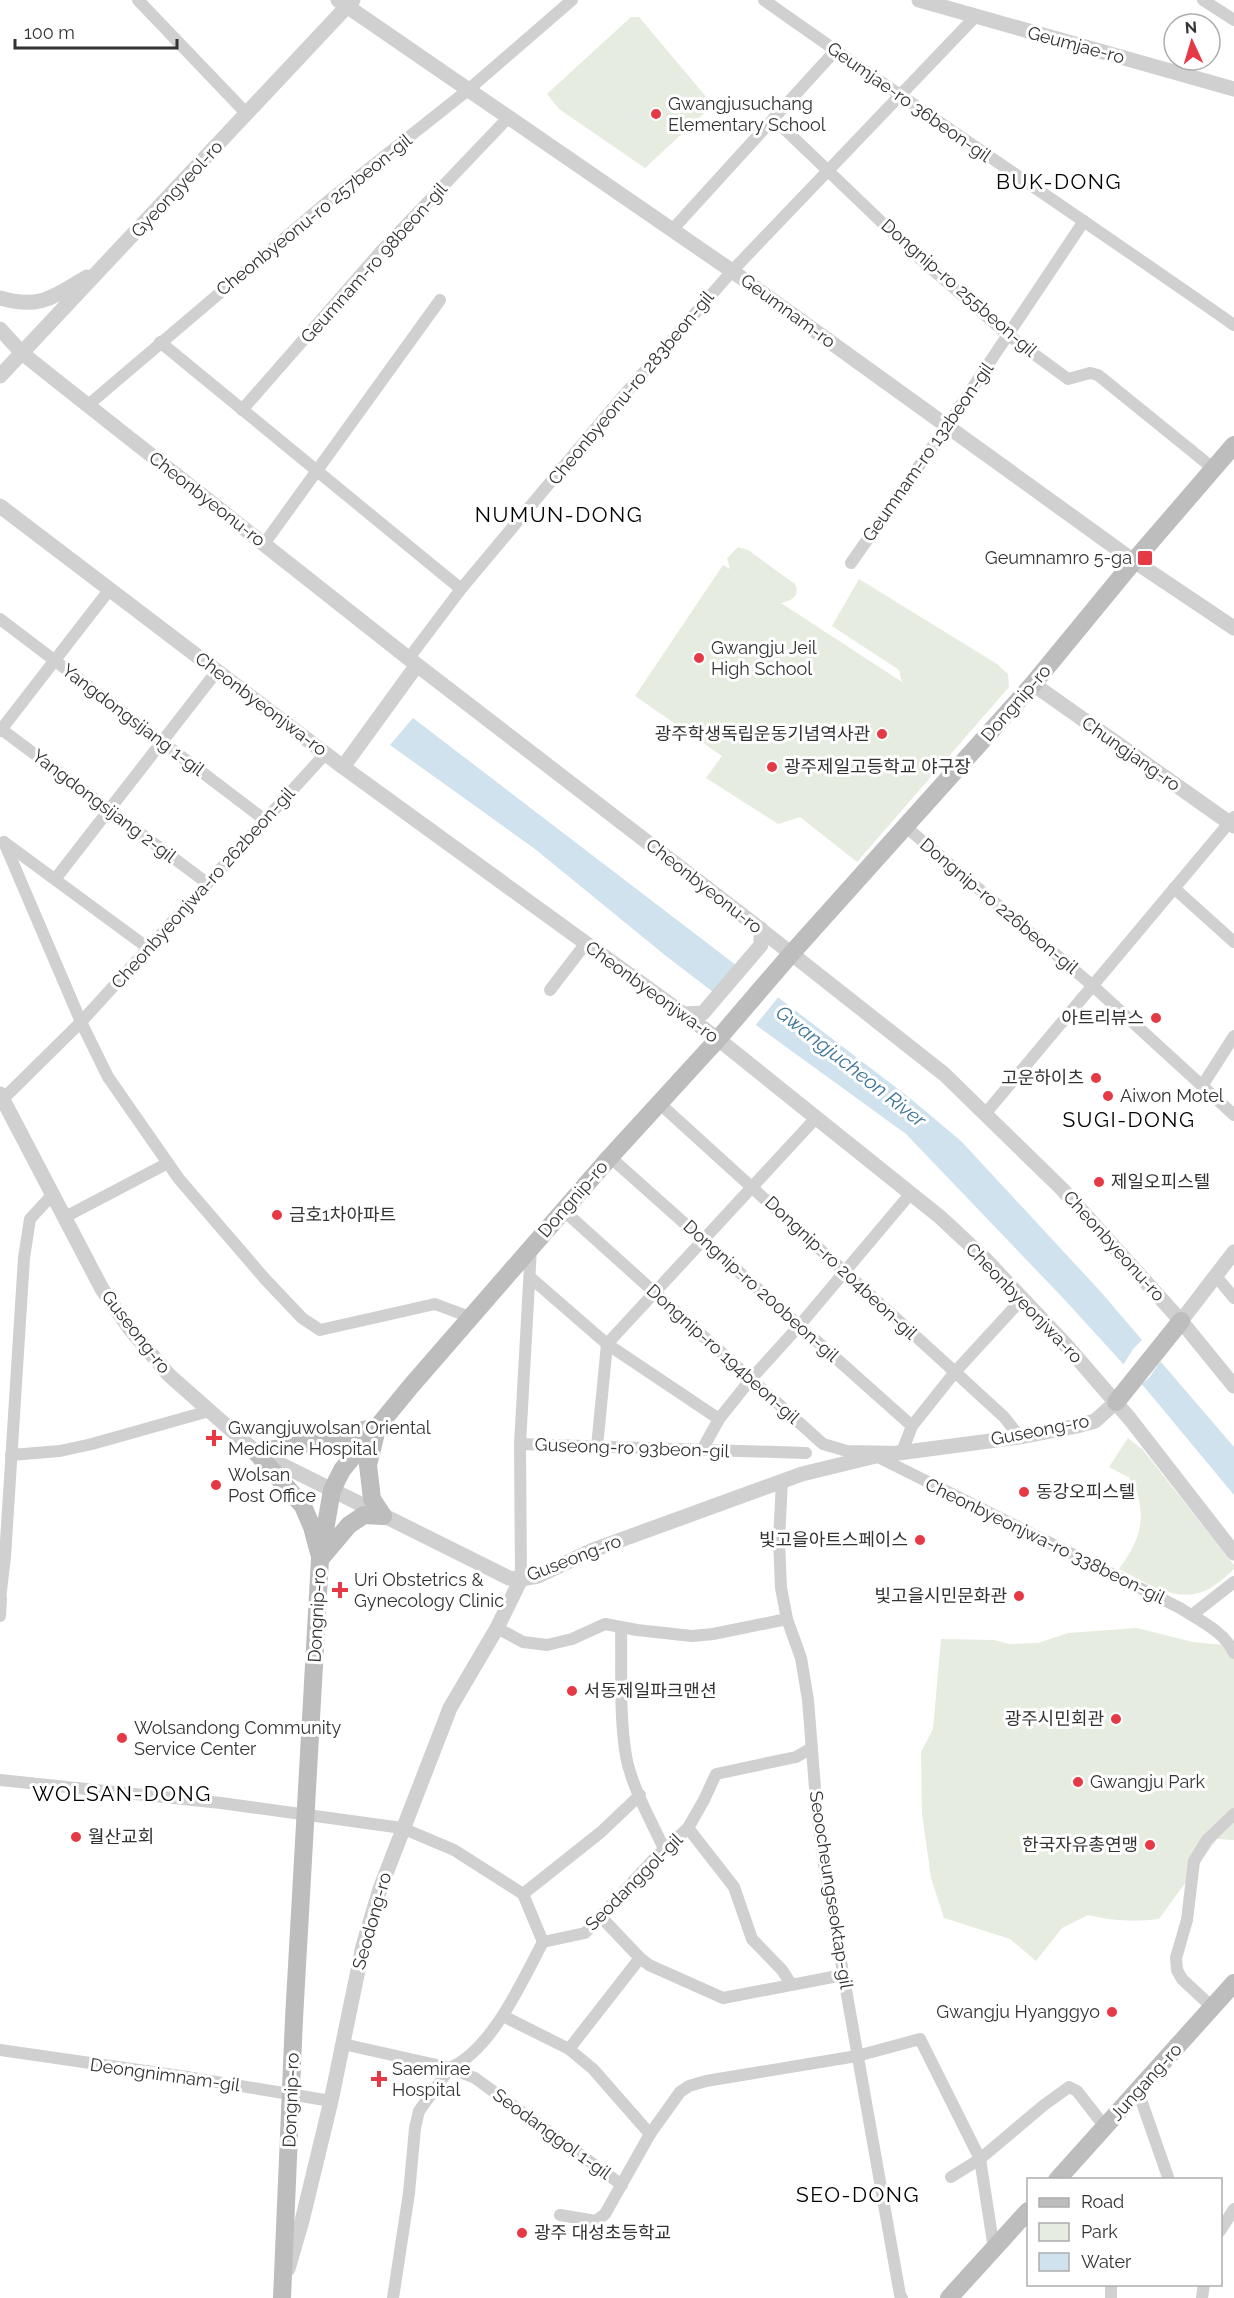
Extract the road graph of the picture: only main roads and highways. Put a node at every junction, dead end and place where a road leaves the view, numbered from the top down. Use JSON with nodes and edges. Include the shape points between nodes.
{"nodes":[{"id":1,"x":1234,"y":445,"type":"edge"},
{"id":2,"x":1181,"y":1321,"type":"road end"},
{"id":3,"x":1116,"y":1402,"type":"road end"},
{"id":4,"x":378,"y":1426,"type":"junction"},
{"id":5,"x":320,"y":1559,"type":"junction"},
{"id":6,"x":1234,"y":1983,"type":"edge"},
{"id":7,"x":1059,"y":2178,"type":"edge"},
{"id":8,"x":1027,"y":2213,"type":"edge"},
{"id":9,"x":283,"y":2291,"type":"edge"},
{"id":10,"x":949,"y":2298,"type":"edge"}],
"edges":[{"from":1,"to":4,"type":"main road","name":"Dongnip-ro","via":[[1033,684],[531,1246]]},
{"from":2,"to":3,"type":"main road","name":"Guseong-ro"},
{"from":4,"to":5,"type":"main road","name":"Dongnip-ro","via":[[342,1470],[332,1490]]},
{"from":4,"to":5,"type":"main road","via":[[368,1465],[372,1499],[383,1516],[364,1515],[349,1525]]},
{"from":4,"to":5,"type":"main road","via":[[333,1439],[256,1452],[303,1506]]},
{"from":5,"to":9,"type":"main road","name":"Dongnip-ro"},
{"from":6,"to":7,"type":"main road","name":"Jungang-ro"},
{"from":8,"to":10,"type":"main road"}]}
